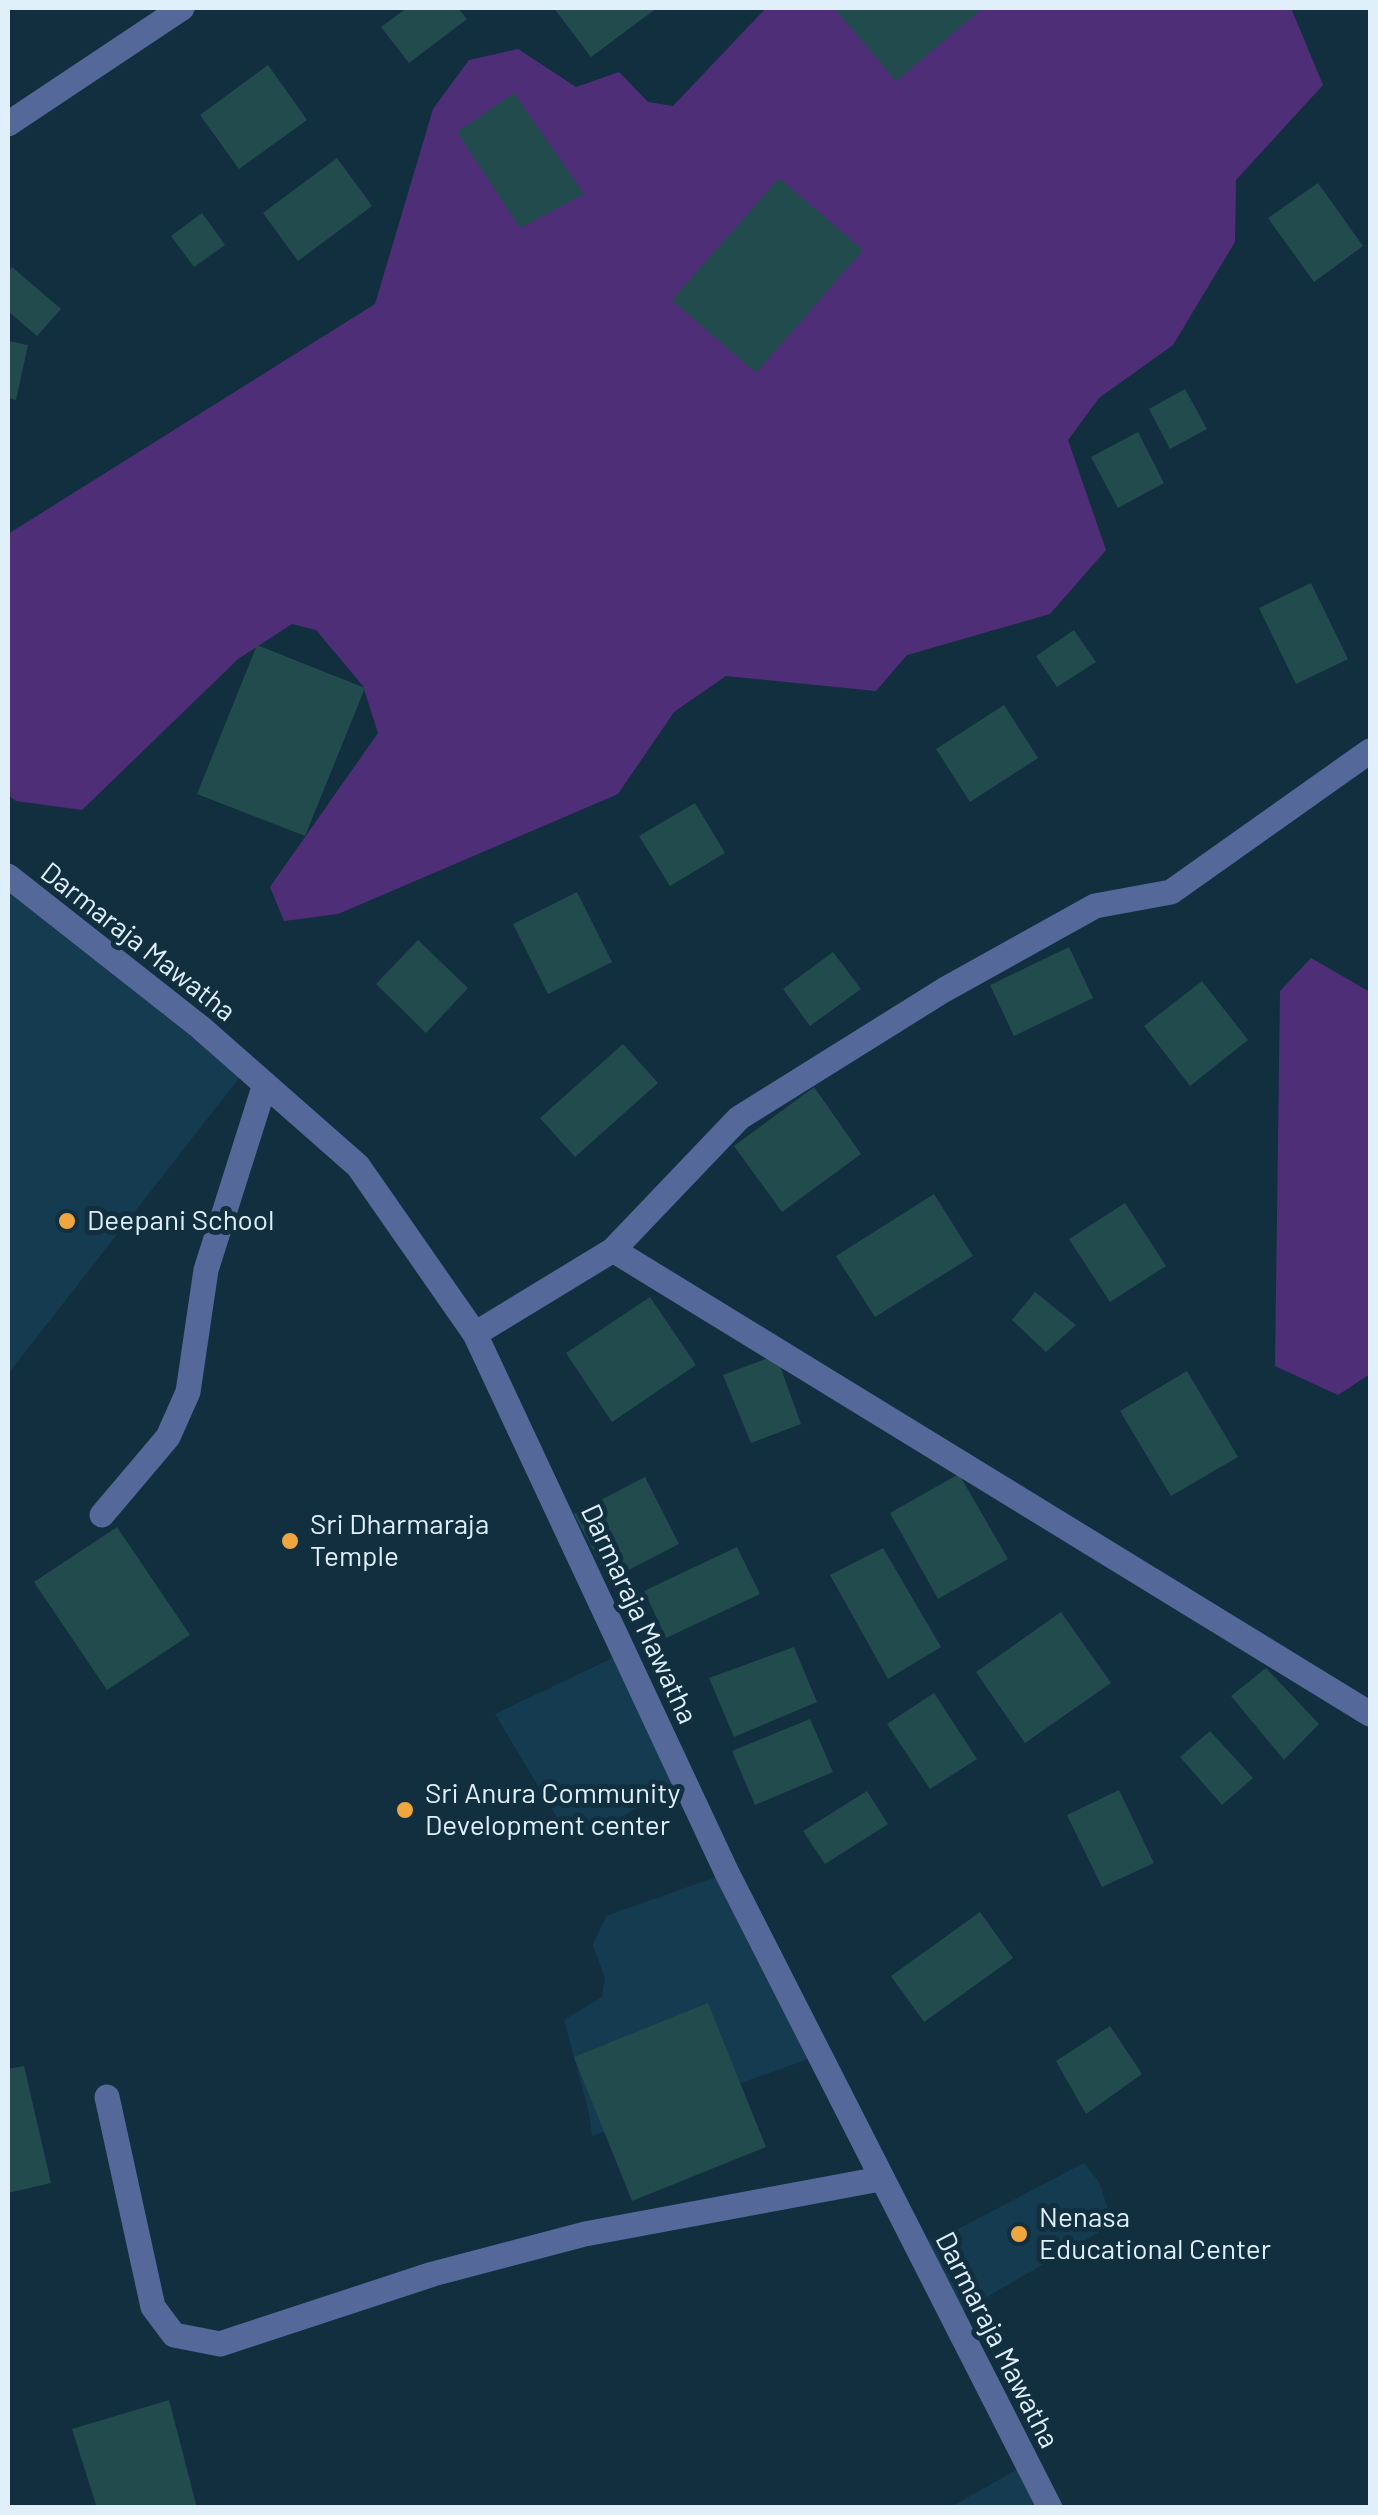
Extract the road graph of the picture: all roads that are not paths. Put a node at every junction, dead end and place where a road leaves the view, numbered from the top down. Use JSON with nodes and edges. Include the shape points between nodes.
{"nodes":[{"id":1,"x":182,"y":8,"type":"edge"},
{"id":2,"x":8,"y":124,"type":"edge"},
{"id":3,"x":1370,"y":751,"type":"edge"},
{"id":4,"x":8,"y":876,"type":"edge"},
{"id":5,"x":265,"y":1084,"type":"junction"},
{"id":6,"x":613,"y":1250,"type":"junction"},
{"id":7,"x":475,"y":1334,"type":"junction"},
{"id":8,"x":102,"y":1515,"type":"dead end"},
{"id":9,"x":1365,"y":1704,"type":"edge"},
{"id":10,"x":107,"y":2097,"type":"dead end"},
{"id":11,"x":880,"y":2179,"type":"junction"},
{"id":12,"x":1050,"y":2508,"type":"edge"}],
"edges":[{"from":1,"to":2,"type":"street"},
{"from":3,"to":6,"type":"street","via":[[1172,892],[1095,906],[944,990],[739,1118]]},
{"from":4,"to":5,"type":"street","name":"Darmaraja Mawatha"},
{"from":5,"to":7,"type":"street","name":"Darmaraja Mawatha","via":[[358,1166]]},
{"from":5,"to":8,"type":"street","via":[[206,1270],[188,1392],[168,1437]]},
{"from":6,"to":7,"type":"street"},
{"from":6,"to":9,"type":"street"},
{"from":7,"to":11,"type":"street","name":"Darmaraja Mawatha","via":[[726,1873]]},
{"from":10,"to":11,"type":"street","via":[[152,2306],[174,2335],[220,2344],[432,2274],[584,2234]]},
{"from":11,"to":12,"type":"street","name":"Darmaraja Mawatha"}]}
